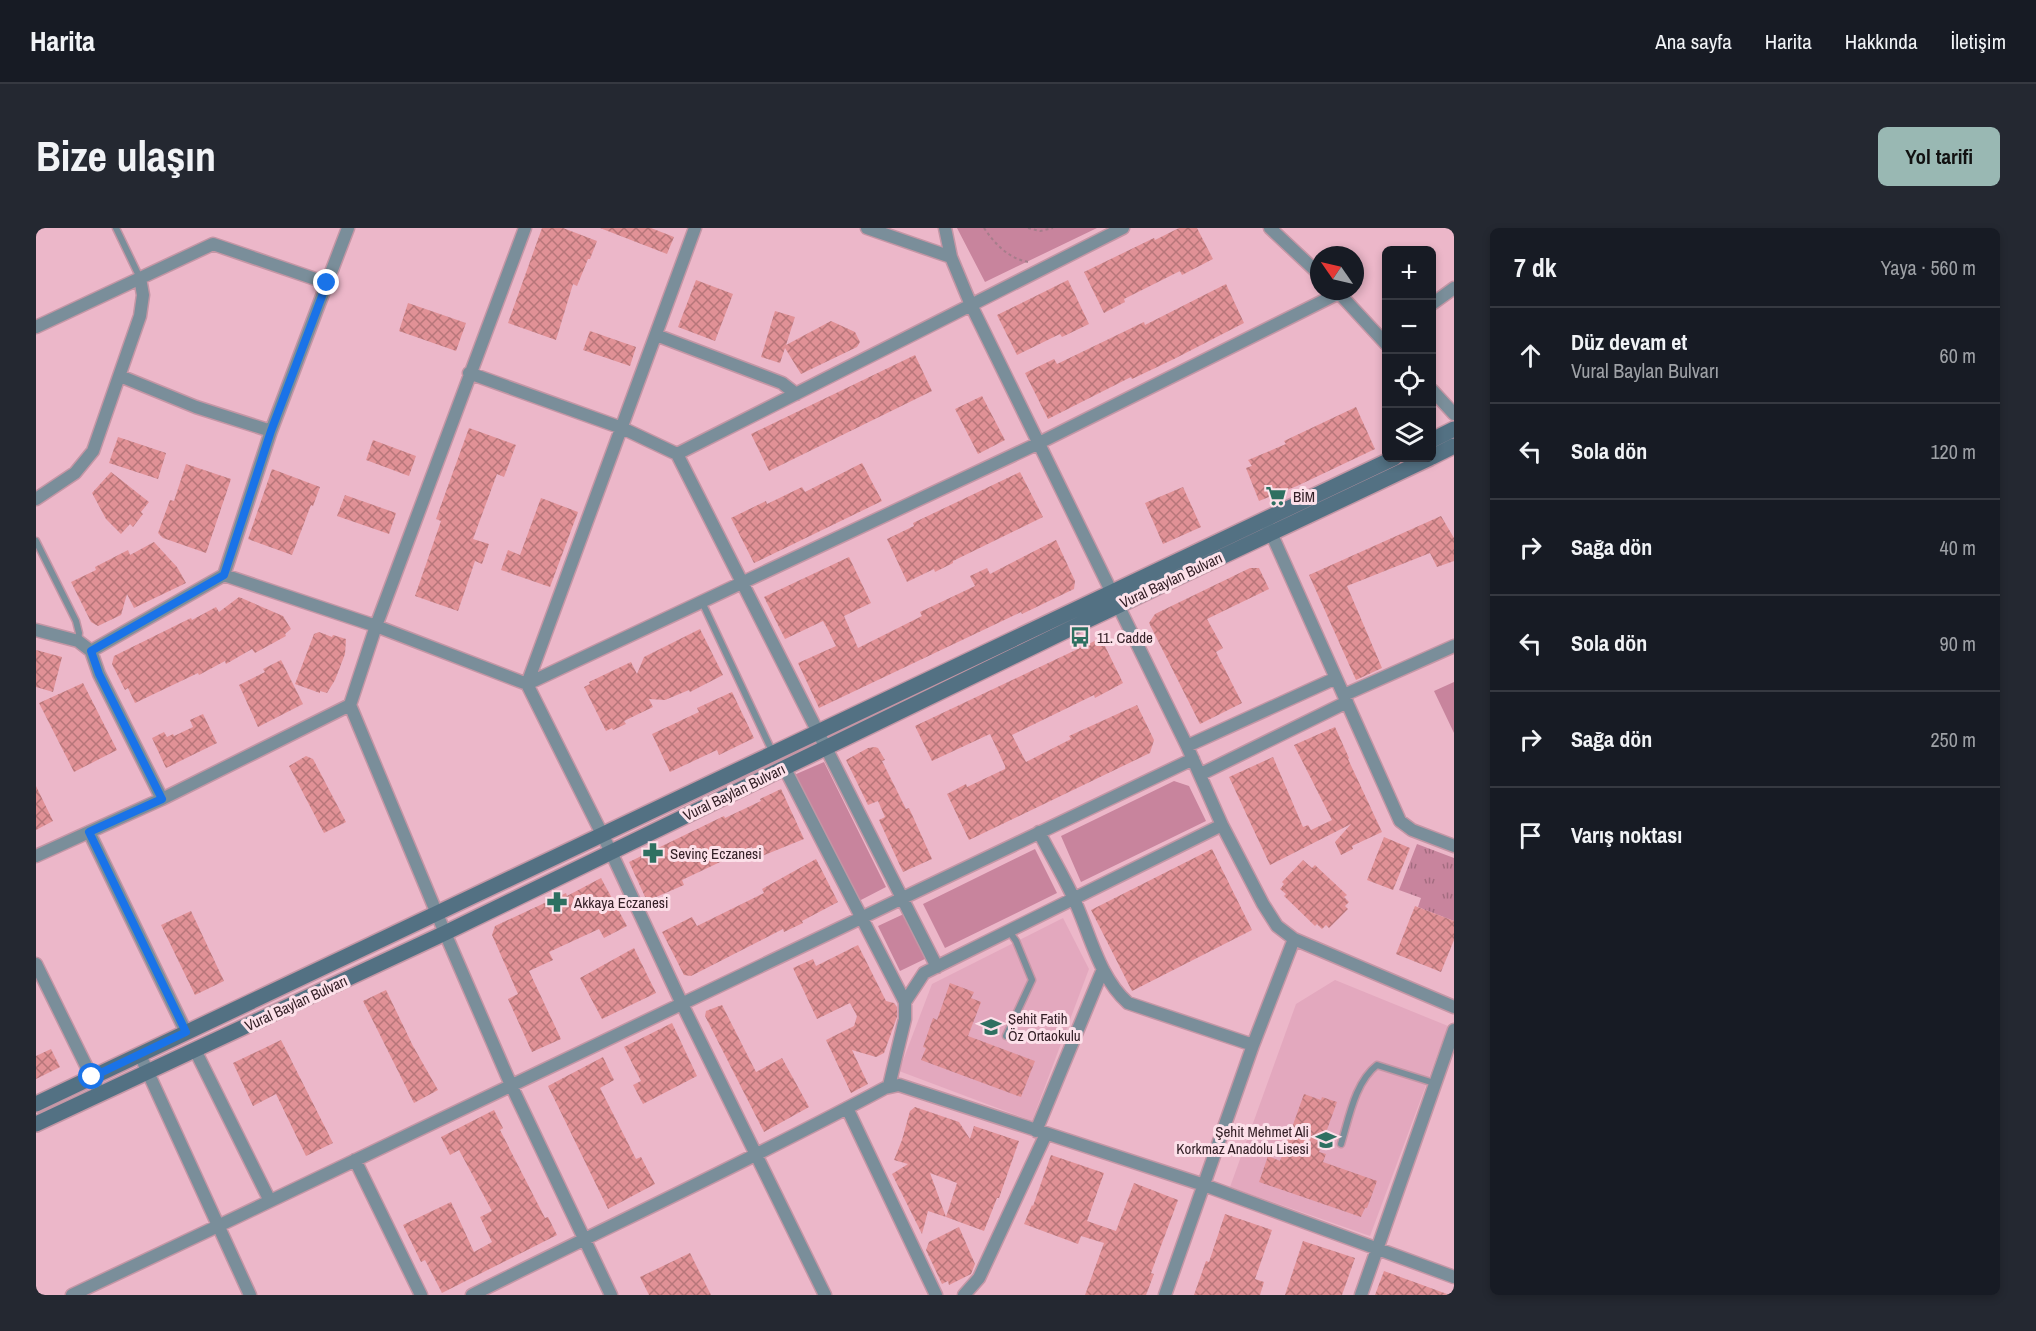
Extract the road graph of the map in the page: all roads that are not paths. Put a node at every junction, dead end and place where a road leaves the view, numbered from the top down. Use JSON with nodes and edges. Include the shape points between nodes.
{"nodes":[{"id":1,"x":116,"y":228,"type":"edge"},
{"id":2,"x":348,"y":228,"type":"edge"},
{"id":3,"x":525,"y":228,"type":"edge"},
{"id":4,"x":695,"y":228,"type":"edge"},
{"id":5,"x":867,"y":228,"type":"edge"},
{"id":6,"x":945,"y":228,"type":"edge"},
{"id":7,"x":1123,"y":228,"type":"edge"},
{"id":8,"x":1270,"y":228,"type":"edge"},
{"id":9,"x":951,"y":257,"type":"junction"},
{"id":10,"x":1310,"y":266,"type":"edge"},
{"id":11,"x":140,"y":278,"type":"junction"},
{"id":12,"x":327,"y":283,"type":"junction"},
{"id":13,"x":1454,"y":288,"type":"edge"},
{"id":14,"x":1322,"y":300,"type":"edge"},
{"id":15,"x":1346,"y":300,"type":"edge"},
{"id":16,"x":1436,"y":301,"type":"edge"},
{"id":17,"x":971,"y":305,"type":"junction"},
{"id":18,"x":36,"y":327,"type":"edge"},
{"id":19,"x":656,"y":335,"type":"junction"},
{"id":20,"x":1382,"y":336,"type":"edge"},
{"id":21,"x":469,"y":373,"type":"junction"},
{"id":22,"x":120,"y":376,"type":"junction"},
{"id":23,"x":796,"y":394,"type":"junction"},
{"id":24,"x":1436,"y":395,"type":"edge"},
{"id":25,"x":1454,"y":414,"type":"edge"},
{"id":26,"x":622,"y":428,"type":"junction"},
{"id":27,"x":1454,"y":429,"type":"edge"},
{"id":28,"x":271,"y":431,"type":"junction"},
{"id":29,"x":1436,"y":438,"type":"edge"},
{"id":30,"x":1039,"y":443,"type":"junction"},
{"id":31,"x":1454,"y":446,"type":"edge"},
{"id":32,"x":677,"y":454,"type":"junction"},
{"id":33,"x":1436,"y":455,"type":"edge"},
{"id":34,"x":1386,"y":462,"type":"edge"},
{"id":35,"x":1420,"y":462,"type":"edge"},
{"id":36,"x":36,"y":499,"type":"edge"},
{"id":37,"x":1265,"y":519,"type":"junction"},
{"id":38,"x":1270,"y":533,"type":"junction"},
{"id":39,"x":36,"y":541,"type":"edge"},
{"id":40,"x":224,"y":575,"type":"junction"},
{"id":41,"x":742,"y":583,"type":"junction"},
{"id":42,"x":1115,"y":598,"type":"junction"},
{"id":43,"x":702,"y":602,"type":"junction"},
{"id":44,"x":376,"y":626,"type":"junction"},
{"id":45,"x":36,"y":630,"type":"edge"},
{"id":46,"x":78,"y":641,"type":"junction"},
{"id":47,"x":1454,"y":646,"type":"edge"},
{"id":48,"x":91,"y":651,"type":"junction"},
{"id":49,"x":1336,"y":678,"type":"junction"},
{"id":50,"x":527,"y":684,"type":"junction"},
{"id":51,"x":1346,"y":699,"type":"junction"},
{"id":52,"x":350,"y":705,"type":"junction"},
{"id":53,"x":818,"y":732,"type":"junction"},
{"id":54,"x":1187,"y":746,"type":"junction"},
{"id":55,"x":826,"y":747,"type":"junction"},
{"id":56,"x":773,"y":753,"type":"junction"},
{"id":57,"x":1193,"y":759,"type":"junction"},
{"id":58,"x":784,"y":767,"type":"junction"},
{"id":59,"x":1201,"y":774,"type":"junction"},
{"id":60,"x":162,"y":799,"type":"junction"},
{"id":61,"x":1222,"y":825,"type":"junction"},
{"id":62,"x":89,"y":832,"type":"junction"},
{"id":63,"x":1039,"y":832,"type":"junction"},
{"id":64,"x":603,"y":834,"type":"junction"},
{"id":65,"x":1454,"y":846,"type":"edge"},
{"id":66,"x":611,"y":852,"type":"junction"},
{"id":67,"x":36,"y":856,"type":"edge"},
{"id":68,"x":902,"y":898,"type":"junction"},
{"id":69,"x":1074,"y":898,"type":"junction"},
{"id":70,"x":436,"y":913,"type":"junction"},
{"id":71,"x":861,"y":917,"type":"junction"},
{"id":72,"x":1009,"y":930,"type":"junction"},
{"id":73,"x":445,"y":933,"type":"junction"},
{"id":74,"x":1294,"y":939,"type":"junction"},
{"id":75,"x":36,"y":964,"type":"edge"},
{"id":76,"x":937,"y":967,"type":"junction"},
{"id":77,"x":1103,"y":969,"type":"junction"},
{"id":78,"x":905,"y":1002,"type":"junction"},
{"id":79,"x":682,"y":1004,"type":"junction"},
{"id":80,"x":1453,"y":1005,"type":"edge"},
{"id":81,"x":1454,"y":1030,"type":"edge"},
{"id":82,"x":186,"y":1032,"type":"junction"},
{"id":83,"x":1006,"y":1036,"type":"dead end"},
{"id":84,"x":1253,"y":1045,"type":"junction"},
{"id":85,"x":195,"y":1050,"type":"junction"},
{"id":86,"x":140,"y":1054,"type":"junction"},
{"id":87,"x":148,"y":1072,"type":"junction"},
{"id":88,"x":92,"y":1077,"type":"junction"},
{"id":89,"x":1434,"y":1083,"type":"junction"},
{"id":90,"x":511,"y":1085,"type":"junction"},
{"id":91,"x":889,"y":1086,"type":"junction"},
{"id":92,"x":100,"y":1094,"type":"junction"},
{"id":93,"x":36,"y":1104,"type":"edge"},
{"id":94,"x":847,"y":1108,"type":"junction"},
{"id":95,"x":36,"y":1124,"type":"edge"},
{"id":96,"x":1041,"y":1133,"type":"junction"},
{"id":97,"x":1341,"y":1144,"type":"dead end"},
{"id":98,"x":756,"y":1156,"type":"junction"},
{"id":99,"x":355,"y":1160,"type":"junction"},
{"id":100,"x":1204,"y":1185,"type":"junction"},
{"id":101,"x":270,"y":1201,"type":"junction"},
{"id":102,"x":218,"y":1226,"type":"junction"},
{"id":103,"x":585,"y":1238,"type":"junction"},
{"id":104,"x":1378,"y":1249,"type":"junction"},
{"id":105,"x":1454,"y":1277,"type":"edge"},
{"id":106,"x":72,"y":1295,"type":"edge"},
{"id":107,"x":250,"y":1295,"type":"edge"},
{"id":108,"x":422,"y":1295,"type":"edge"},
{"id":109,"x":472,"y":1295,"type":"edge"},
{"id":110,"x":612,"y":1295,"type":"edge"},
{"id":111,"x":825,"y":1295,"type":"edge"},
{"id":112,"x":936,"y":1295,"type":"edge"},
{"id":113,"x":964,"y":1295,"type":"edge"},
{"id":114,"x":1165,"y":1295,"type":"edge"},
{"id":115,"x":1361,"y":1295,"type":"edge"}],
"edges":[{"from":1,"to":11,"type":"lane"},
{"from":2,"to":12,"type":"street"},
{"from":3,"to":21,"type":"street"},
{"from":4,"to":19,"type":"street"},
{"from":5,"to":9,"type":"street"},
{"from":6,"to":9,"type":"street"},
{"from":7,"to":17,"type":"street"},
{"from":8,"to":10,"type":"street"},
{"from":9,"to":17,"type":"street"},
{"from":11,"to":12,"type":"street","via":[[213,244]]},
{"from":11,"to":18,"type":"street"},
{"from":11,"to":22,"type":"street","via":[[142,305]]},
{"from":12,"to":28,"type":"street"},
{"from":13,"to":16,"type":"street"},
{"from":14,"to":30,"type":"street"},
{"from":15,"to":20,"type":"street"},
{"from":17,"to":23,"type":"street"},
{"from":17,"to":30,"type":"street"},
{"from":19,"to":23,"type":"street","via":[[782,383]]},
{"from":19,"to":26,"type":"street"},
{"from":21,"to":26,"type":"street"},
{"from":21,"to":44,"type":"street"},
{"from":22,"to":28,"type":"street","via":[[196,407]]},
{"from":22,"to":36,"type":"street","via":[[89,457],[75,473]]},
{"from":23,"to":32,"type":"street"},
{"from":24,"to":25,"type":"street"},
{"from":26,"to":32,"type":"street"},
{"from":26,"to":50,"type":"street"},
{"from":27,"to":29,"type":"main road"},
{"from":28,"to":40,"type":"street"},
{"from":30,"to":41,"type":"street"},
{"from":30,"to":42,"type":"street"},
{"from":31,"to":33,"type":"main road","name":"Vural Baylan Bulvarı"},
{"from":32,"to":41,"type":"street"},
{"from":34,"to":37,"type":"main road","name":"Vural Baylan Bulvarı"},
{"from":35,"to":38,"type":"main road","name":"Vural Baylan Bulvarı"},
{"from":37,"to":38,"type":"street"},
{"from":37,"to":42,"type":"main road","name":"Vural Baylan Bulvarı"},
{"from":38,"to":42,"type":"main road","name":"Vural Baylan Bulvarı"},
{"from":38,"to":49,"type":"street"},
{"from":39,"to":46,"type":"lane","via":[[76,621]]},
{"from":40,"to":44,"type":"street"},
{"from":40,"to":48,"type":"street"},
{"from":41,"to":43,"type":"street"},
{"from":41,"to":53,"type":"street"},
{"from":42,"to":53,"type":"main road","name":"Vural Baylan Bulvarı"},
{"from":42,"to":54,"type":"street"},
{"from":42,"to":55,"type":"main road","name":"Vural Baylan Bulvarı"},
{"from":43,"to":50,"type":"street"},
{"from":43,"to":56,"type":"lane"},
{"from":44,"to":50,"type":"street"},
{"from":44,"to":52,"type":"street"},
{"from":45,"to":46,"type":"street"},
{"from":46,"to":48,"type":"street"},
{"from":47,"to":51,"type":"street"},
{"from":48,"to":60,"type":"street"},
{"from":49,"to":51,"type":"street"},
{"from":49,"to":54,"type":"street"},
{"from":50,"to":64,"type":"street"},
{"from":51,"to":59,"type":"street"},
{"from":51,"to":65,"type":"street","via":[[1400,821],[1412,830]]},
{"from":52,"to":60,"type":"street"},
{"from":52,"to":70,"type":"street"},
{"from":53,"to":55,"type":"street"},
{"from":53,"to":56,"type":"main road","name":"Vural Baylan Bulvarı"},
{"from":54,"to":57,"type":"street"},
{"from":55,"to":58,"type":"main road","name":"Vural Baylan Bulvarı"},
{"from":55,"to":68,"type":"street"},
{"from":56,"to":64,"type":"main road","name":"Vural Baylan Bulvarı"},
{"from":57,"to":59,"type":"street"},
{"from":57,"to":63,"type":"street"},
{"from":58,"to":66,"type":"main road","name":"Vural Baylan Bulvarı"},
{"from":58,"to":71,"type":"street"},
{"from":59,"to":61,"type":"street"},
{"from":60,"to":62,"type":"street"},
{"from":61,"to":69,"type":"street"},
{"from":61,"to":74,"type":"street","via":[[1263,904],[1278,927]]},
{"from":62,"to":67,"type":"street"},
{"from":62,"to":82,"type":"street"},
{"from":63,"to":68,"type":"street"},
{"from":63,"to":69,"type":"street"},
{"from":64,"to":66,"type":"street"},
{"from":64,"to":70,"type":"main road","name":"Vural Baylan Bulvarı"},
{"from":66,"to":73,"type":"main road","name":"Vural Baylan Bulvarı"},
{"from":66,"to":79,"type":"street"},
{"from":68,"to":71,"type":"street"},
{"from":68,"to":76,"type":"street"},
{"from":69,"to":72,"type":"street"},
{"from":69,"to":77,"type":"street"},
{"from":70,"to":73,"type":"street"},
{"from":70,"to":82,"type":"main road","name":"Vural Baylan Bulvarı"},
{"from":71,"to":78,"type":"street"},
{"from":71,"to":79,"type":"street"},
{"from":72,"to":76,"type":"street"},
{"from":72,"to":83,"type":"lane","via":[[1032,980]]},
{"from":73,"to":85,"type":"main road","name":"Vural Baylan Bulvarı"},
{"from":73,"to":90,"type":"street"},
{"from":74,"to":80,"type":"street"},
{"from":74,"to":84,"type":"street"},
{"from":75,"to":88,"type":"street"},
{"from":76,"to":78,"type":"street","via":[[924,973]]},
{"from":77,"to":84,"type":"street","via":[[1116,992],[1128,1003]]},
{"from":77,"to":96,"type":"street"},
{"from":78,"to":91,"type":"street","via":[[905,1020]]},
{"from":79,"to":90,"type":"street"},
{"from":79,"to":98,"type":"street"},
{"from":81,"to":89,"type":"street"},
{"from":82,"to":86,"type":"main road","name":"Vural Baylan Bulvarı"},
{"from":84,"to":100,"type":"street"},
{"from":85,"to":87,"type":"main road","name":"Vural Baylan Bulvarı"},
{"from":85,"to":101,"type":"street"},
{"from":86,"to":87,"type":"street"},
{"from":86,"to":88,"type":"main road","name":"Vural Baylan Bulvarı"},
{"from":87,"to":92,"type":"main road","name":"Vural Baylan Bulvarı"},
{"from":87,"to":102,"type":"street"},
{"from":88,"to":92,"type":"street"},
{"from":88,"to":93,"type":"main road","name":"Vural Baylan Bulvarı"},
{"from":89,"to":97,"type":"lane","via":[[1377,1065],[1361,1086]]},
{"from":89,"to":104,"type":"street"},
{"from":90,"to":99,"type":"street"},
{"from":90,"to":103,"type":"street"},
{"from":91,"to":94,"type":"street"},
{"from":91,"to":96,"type":"street","via":[[899,1085]]},
{"from":92,"to":95,"type":"main road","name":"Vural Baylan Bulvarı"},
{"from":94,"to":98,"type":"street"},
{"from":94,"to":112,"type":"street"},
{"from":96,"to":100,"type":"street"},
{"from":96,"to":113,"type":"street","via":[[979,1278]]},
{"from":98,"to":103,"type":"street"},
{"from":98,"to":111,"type":"street"},
{"from":99,"to":101,"type":"street"},
{"from":99,"to":108,"type":"street"},
{"from":100,"to":104,"type":"street"},
{"from":100,"to":114,"type":"street"},
{"from":101,"to":102,"type":"street"},
{"from":102,"to":106,"type":"street"},
{"from":102,"to":107,"type":"street"},
{"from":103,"to":109,"type":"street"},
{"from":103,"to":110,"type":"street"},
{"from":104,"to":105,"type":"street"},
{"from":104,"to":115,"type":"street"}]}
